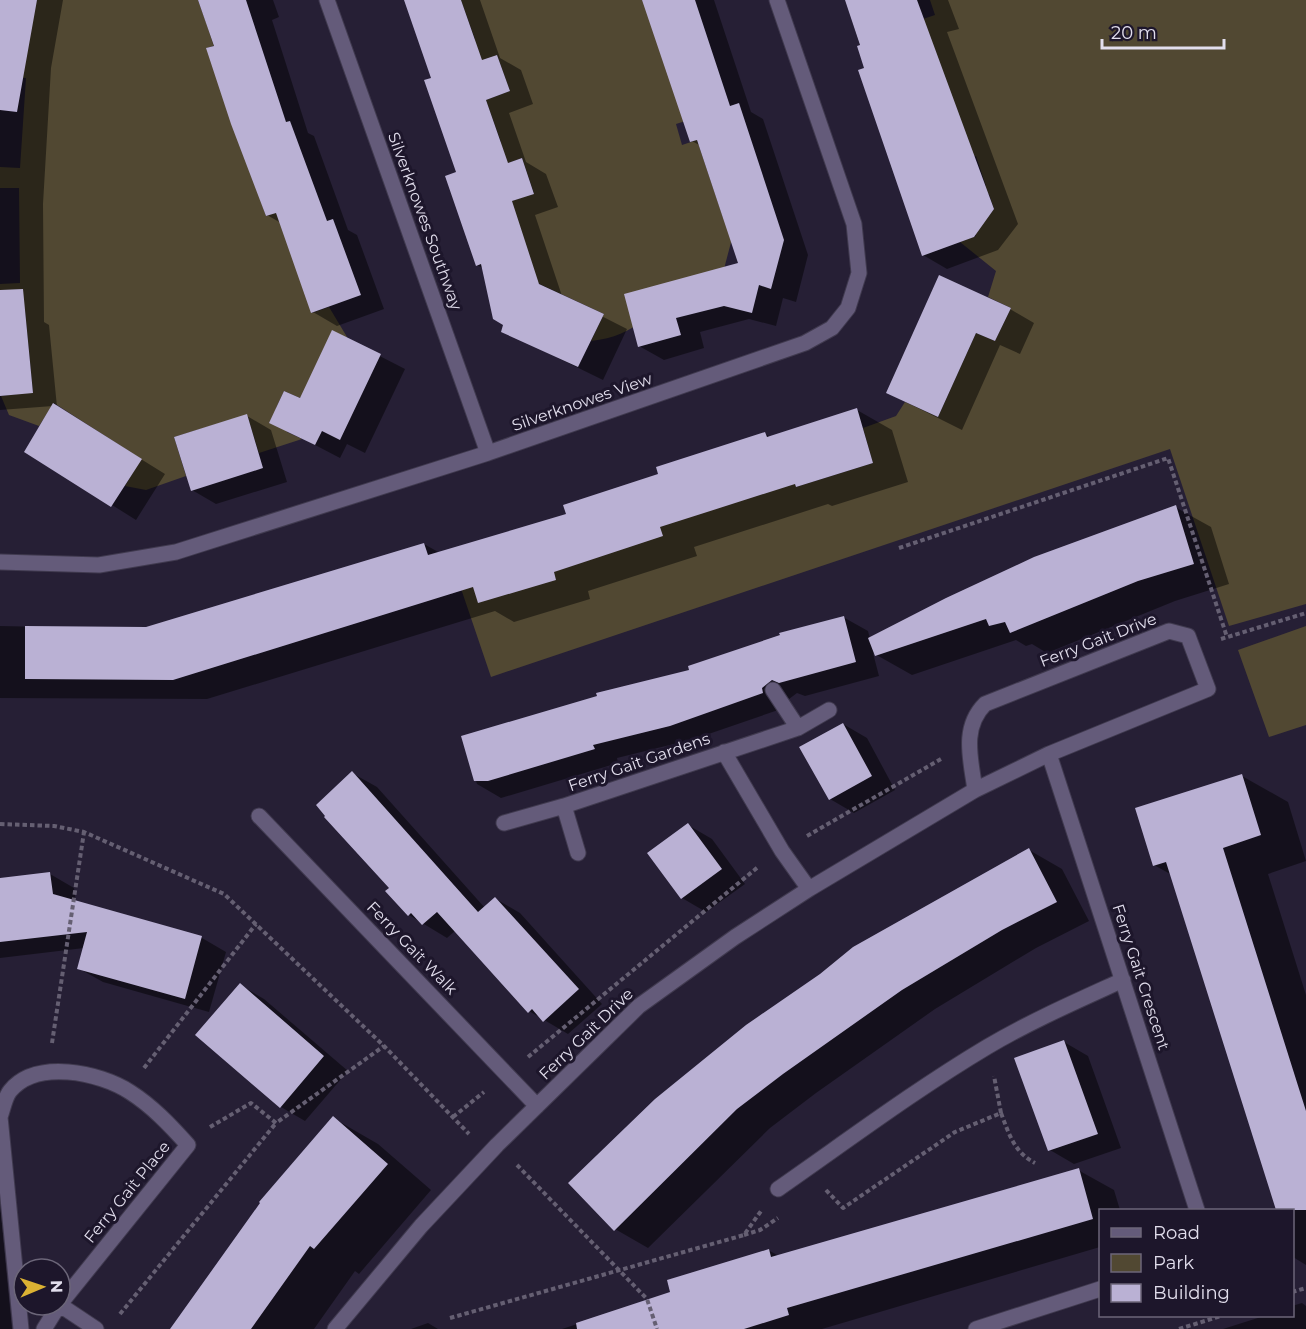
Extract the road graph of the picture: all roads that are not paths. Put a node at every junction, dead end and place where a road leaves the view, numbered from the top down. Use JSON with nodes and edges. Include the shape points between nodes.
{"nodes":[{"id":1,"x":327,"y":0,"type":"edge"},
{"id":2,"x":777,"y":0,"type":"edge"},
{"id":3,"x":488,"y":453,"type":"junction"},
{"id":4,"x":0,"y":562,"type":"edge"},
{"id":5,"x":773,"y":690,"type":"dead end"},
{"id":6,"x":829,"y":710,"type":"dead end"},
{"id":7,"x":798,"y":728,"type":"junction"},
{"id":8,"x":724,"y":752,"type":"junction"},
{"id":9,"x":1049,"y":754,"type":"junction"},
{"id":10,"x":975,"y":790,"type":"junction"},
{"id":11,"x":564,"y":806,"type":"junction"},
{"id":12,"x":259,"y":816,"type":"dead end"},
{"id":13,"x":504,"y":823,"type":"dead end"},
{"id":14,"x":578,"y":853,"type":"dead end"},
{"id":15,"x":809,"y":889,"type":"junction"},
{"id":16,"x":1123,"y":980,"type":"junction"},
{"id":17,"x":537,"y":1106,"type":"junction"},
{"id":18,"x":778,"y":1189,"type":"road end"},
{"id":19,"x":1197,"y":1209,"type":"edge"},
{"id":20,"x":14,"y":1257,"type":"edge"},
{"id":21,"x":72,"y":1290,"type":"edge"},
{"id":22,"x":1099,"y":1290,"type":"edge"},
{"id":23,"x":72,"y":1313,"type":"edge"},
{"id":24,"x":96,"y":1329,"type":"edge"},
{"id":25,"x":335,"y":1329,"type":"edge"},
{"id":26,"x":976,"y":1329,"type":"edge"}],
"edges":[{"from":1,"to":3,"type":"street","name":"Silverknowes Southway"},
{"from":2,"to":3,"type":"street","name":"Silverknowes View","via":[[854,224],[859,273],[848,308],[832,328],[805,343]]},
{"from":3,"to":4,"type":"street","name":"Silverknowes View","via":[[176,552],[99,565]]},
{"from":5,"to":7,"type":"street"},
{"from":6,"to":7,"type":"street","name":"Ferry Gait Gardens"},
{"from":7,"to":8,"type":"street","name":"Ferry Gait Gardens"},
{"from":8,"to":11,"type":"street","name":"Ferry Gait Gardens"},
{"from":8,"to":15,"type":"street","name":"Ferry Gait Gardens"},
{"from":9,"to":10,"type":"street","name":"Ferry Gait Drive"},
{"from":9,"to":10,"type":"street","name":"Ferry Gait Drive","via":[[1208,689],[1188,636],[1169,632],[985,704],[970,726]]},
{"from":9,"to":16,"type":"street","name":"Ferry Gait Crescent"},
{"from":10,"to":15,"type":"street","name":"Ferry Gait Drive"},
{"from":11,"to":13,"type":"street","name":"Ferry Gait Gardens"},
{"from":11,"to":14,"type":"street","name":"Ferry Gait Gardens"},
{"from":12,"to":17,"type":"street","name":"Ferry Gait Walk"},
{"from":15,"to":17,"type":"street","name":"Ferry Gait Drive","via":[[639,1006]]},
{"from":16,"to":18,"type":"street","via":[[988,1047]]},
{"from":16,"to":19,"type":"street","name":"Ferry Gait Crescent"},
{"from":17,"to":25,"type":"street","name":"Ferry Gait Drive","via":[[421,1226]]},
{"from":20,"to":21,"type":"street","name":"Ferry Gait Place","via":[[0,1117],[9,1092],[26,1077],[48,1071],[72,1072],[127,1090],[150,1106],[188,1145]]},
{"from":22,"to":26,"type":"street"},
{"from":23,"to":24,"type":"street"}]}
